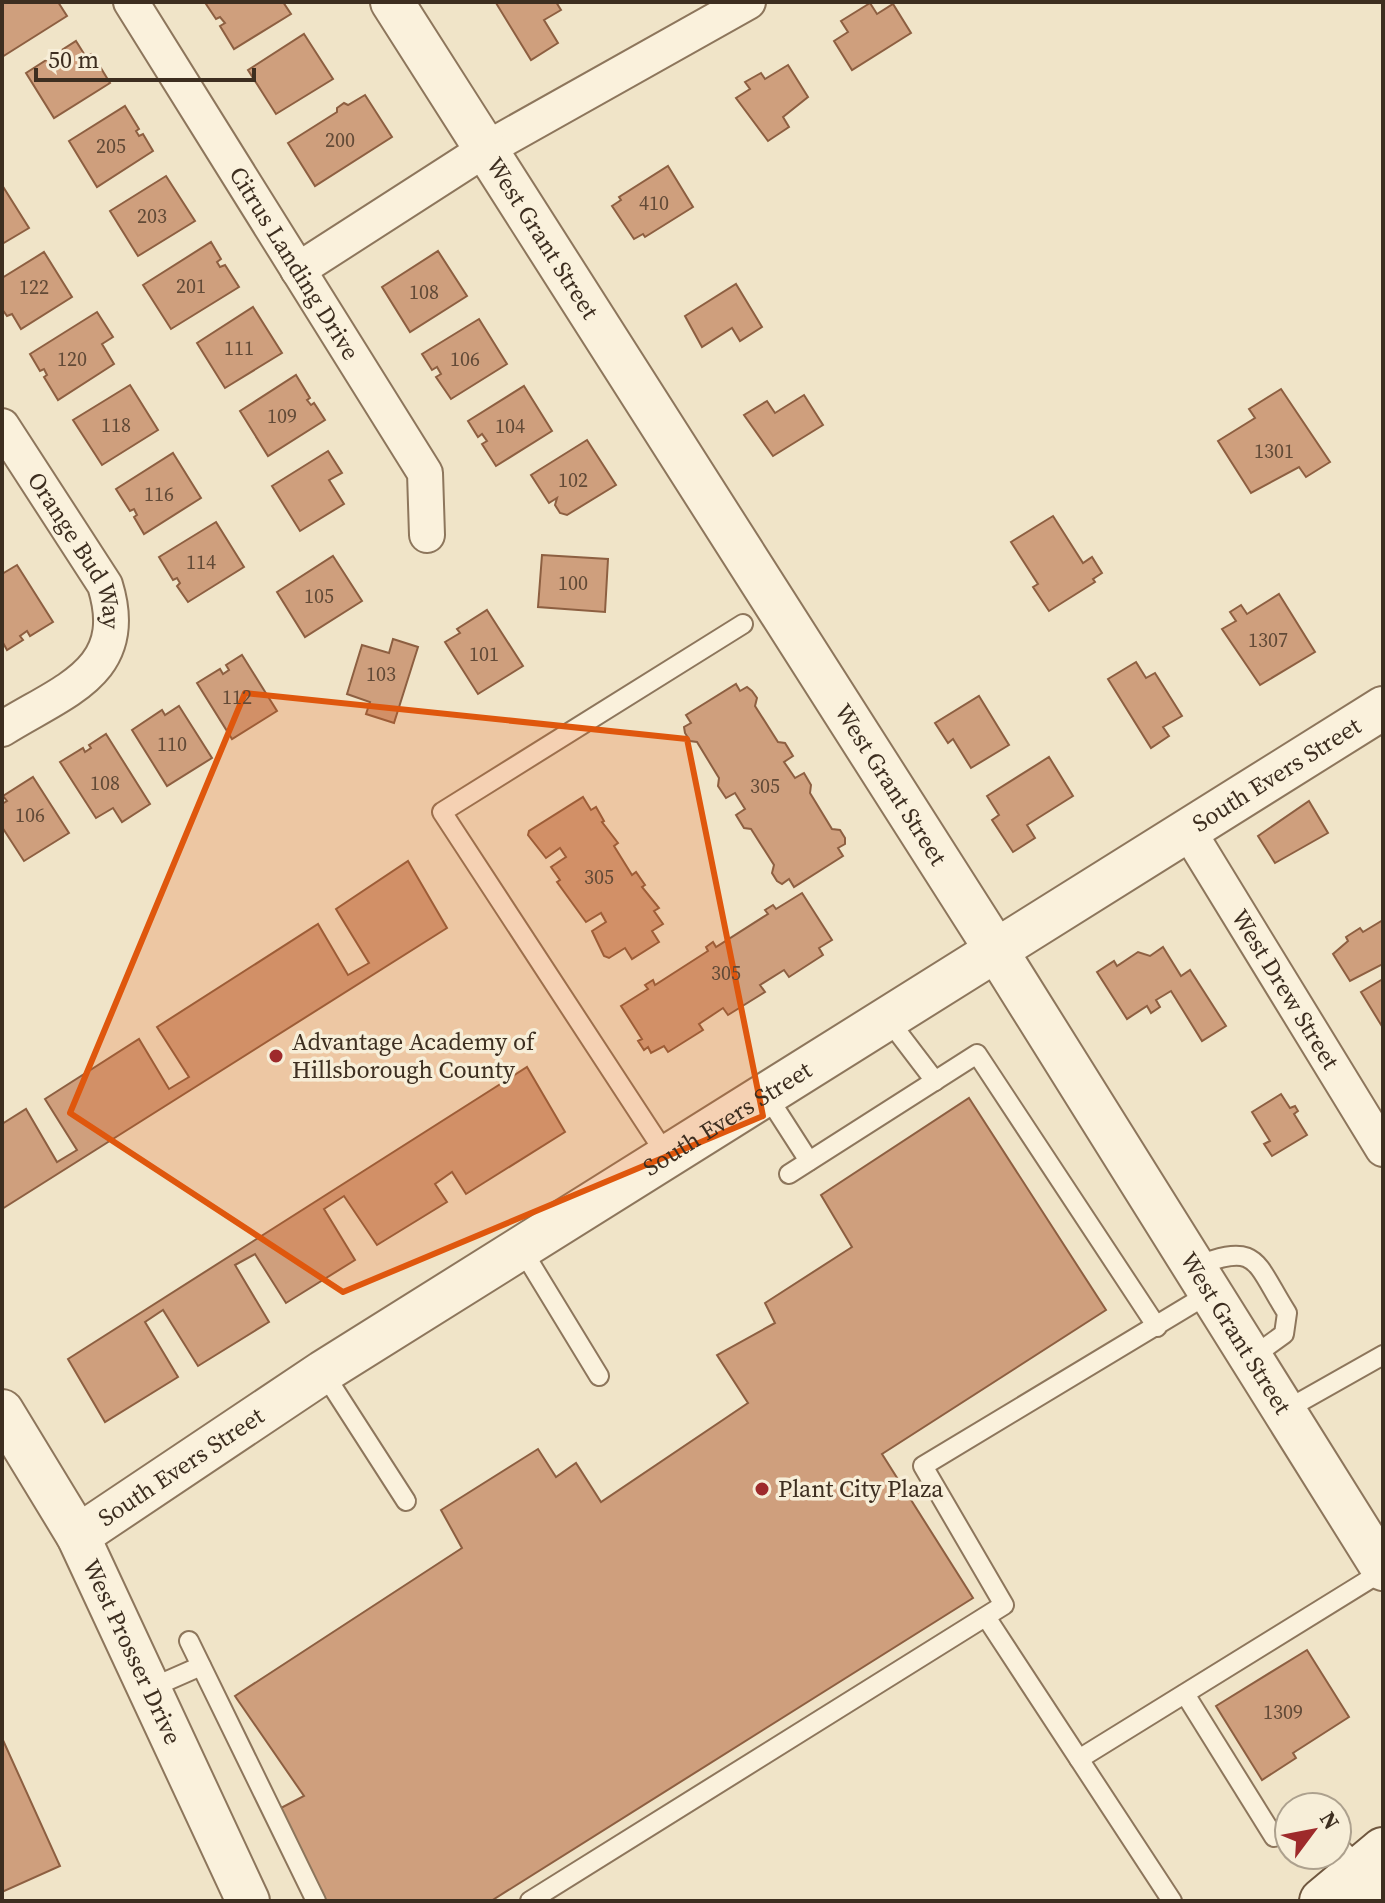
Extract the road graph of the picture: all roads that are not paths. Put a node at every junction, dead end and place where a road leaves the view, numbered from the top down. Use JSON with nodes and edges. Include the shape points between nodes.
{"nodes":[{"id":1,"x":131,"y":2,"type":"edge"},
{"id":2,"x":392,"y":2,"type":"edge"},
{"id":3,"x":748,"y":2,"type":"edge"},
{"id":4,"x":486,"y":149,"type":"junction"},
{"id":5,"x":298,"y":270,"type":"junction"},
{"id":6,"x":2,"y":426,"type":"edge"},
{"id":7,"x":427,"y":535,"type":"dead end"},
{"id":8,"x":743,"y":624,"type":"dead end"},
{"id":9,"x":1383,"y":708,"type":"edge"},
{"id":10,"x":2,"y":729,"type":"edge"},
{"id":11,"x":1187,"y":829,"type":"junction"},
{"id":12,"x":996,"y":950,"type":"junction"},
{"id":13,"x":887,"y":1018,"type":"junction"},
{"id":14,"x":935,"y":1081,"type":"junction"},
{"id":15,"x":766,"y":1094,"type":"junction"},
{"id":16,"x":1383,"y":1149,"type":"edge"},
{"id":17,"x":667,"y":1156,"type":"junction"},
{"id":18,"x":809,"y":1161,"type":"junction"},
{"id":19,"x":789,"y":1174,"type":"dead end"},
{"id":20,"x":521,"y":1248,"type":"junction"},
{"id":21,"x":1202,"y":1280,"type":"junction"},
{"id":22,"x":1157,"y":1327,"type":"junction"},
{"id":23,"x":1383,"y":1355,"type":"edge"},
{"id":24,"x":1251,"y":1358,"type":"junction"},
{"id":25,"x":323,"y":1372,"type":"junction"},
{"id":26,"x":599,"y":1376,"type":"dead end"},
{"id":27,"x":2,"y":1411,"type":"edge"},
{"id":28,"x":1284,"y":1411,"type":"junction"},
{"id":29,"x":406,"y":1501,"type":"dead end"},
{"id":30,"x":78,"y":1536,"type":"junction"},
{"id":31,"x":1383,"y":1570,"type":"edge"},
{"id":32,"x":986,"y":1617,"type":"junction"},
{"id":33,"x":189,"y":1641,"type":"dead end"},
{"id":34,"x":201,"y":1666,"type":"junction"},
{"id":35,"x":151,"y":1688,"type":"junction"},
{"id":36,"x":1185,"y":1694,"type":"junction"},
{"id":37,"x":1079,"y":1759,"type":"junction"},
{"id":38,"x":1273,"y":1835,"type":"edge"},
{"id":39,"x":1368,"y":1871,"type":"edge"},
{"id":40,"x":248,"y":1901,"type":"edge"},
{"id":41,"x":316,"y":1901,"type":"edge"},
{"id":42,"x":530,"y":1901,"type":"edge"},
{"id":43,"x":1172,"y":1901,"type":"edge"},
{"id":44,"x":1322,"y":1901,"type":"edge"}],
"edges":[{"from":1,"to":5,"type":"street","name":"Citrus Landing Drive"},
{"from":2,"to":4,"type":"street","name":"West Grant Street"},
{"from":3,"to":4,"type":"street"},
{"from":4,"to":5,"type":"street"},
{"from":4,"to":12,"type":"street","name":"West Grant Street"},
{"from":5,"to":7,"type":"street","name":"Citrus Landing Drive","via":[[425,473]]},
{"from":6,"to":10,"type":"street","name":"Orange Bud Way","via":[[105,585],[112,611],[111,639],[103,660],[83,679]]},
{"from":8,"to":17,"type":"lane","via":[[442,812]]},
{"from":9,"to":11,"type":"street","name":"South Evers Street"},
{"from":11,"to":12,"type":"street","name":"South Evers Street"},
{"from":11,"to":16,"type":"street","name":"West Drew Street"},
{"from":12,"to":13,"type":"street","name":"South Evers Street"},
{"from":12,"to":21,"type":"street","name":"West Grant Street"},
{"from":13,"to":14,"type":"lane"},
{"from":13,"to":15,"type":"street","name":"South Evers Street"},
{"from":14,"to":18,"type":"lane"},
{"from":14,"to":22,"type":"lane","via":[[977,1054]]},
{"from":15,"to":17,"type":"street","name":"South Evers Street"},
{"from":15,"to":18,"type":"lane"},
{"from":17,"to":20,"type":"street","name":"South Evers Street"},
{"from":18,"to":19,"type":"lane"},
{"from":20,"to":25,"type":"street","name":"South Evers Street"},
{"from":20,"to":26,"type":"lane"},
{"from":21,"to":22,"type":"lane"},
{"from":21,"to":24,"type":"street","name":"West Grant Street"},
{"from":21,"to":24,"type":"lane","via":[[1224,1255],[1252,1257],[1287,1313],[1284,1334]]},
{"from":22,"to":32,"type":"lane","via":[[923,1466],[1004,1605]]},
{"from":23,"to":28,"type":"lane"},
{"from":24,"to":28,"type":"street","name":"West Grant Street"},
{"from":25,"to":29,"type":"lane"},
{"from":25,"to":30,"type":"street","name":"South Evers Street"},
{"from":27,"to":30,"type":"street","name":"West Prosser Drive"},
{"from":28,"to":31,"type":"street","name":"West Grant Street"},
{"from":30,"to":35,"type":"street","name":"West Prosser Drive"},
{"from":31,"to":36,"type":"lane"},
{"from":32,"to":37,"type":"lane"},
{"from":32,"to":42,"type":"lane"},
{"from":33,"to":34,"type":"lane"},
{"from":34,"to":35,"type":"lane"},
{"from":34,"to":41,"type":"lane"},
{"from":35,"to":40,"type":"street","name":"West Prosser Drive"},
{"from":36,"to":37,"type":"lane"},
{"from":36,"to":38,"type":"lane"},
{"from":37,"to":43,"type":"lane"},
{"from":39,"to":44,"type":"main road"}]}
